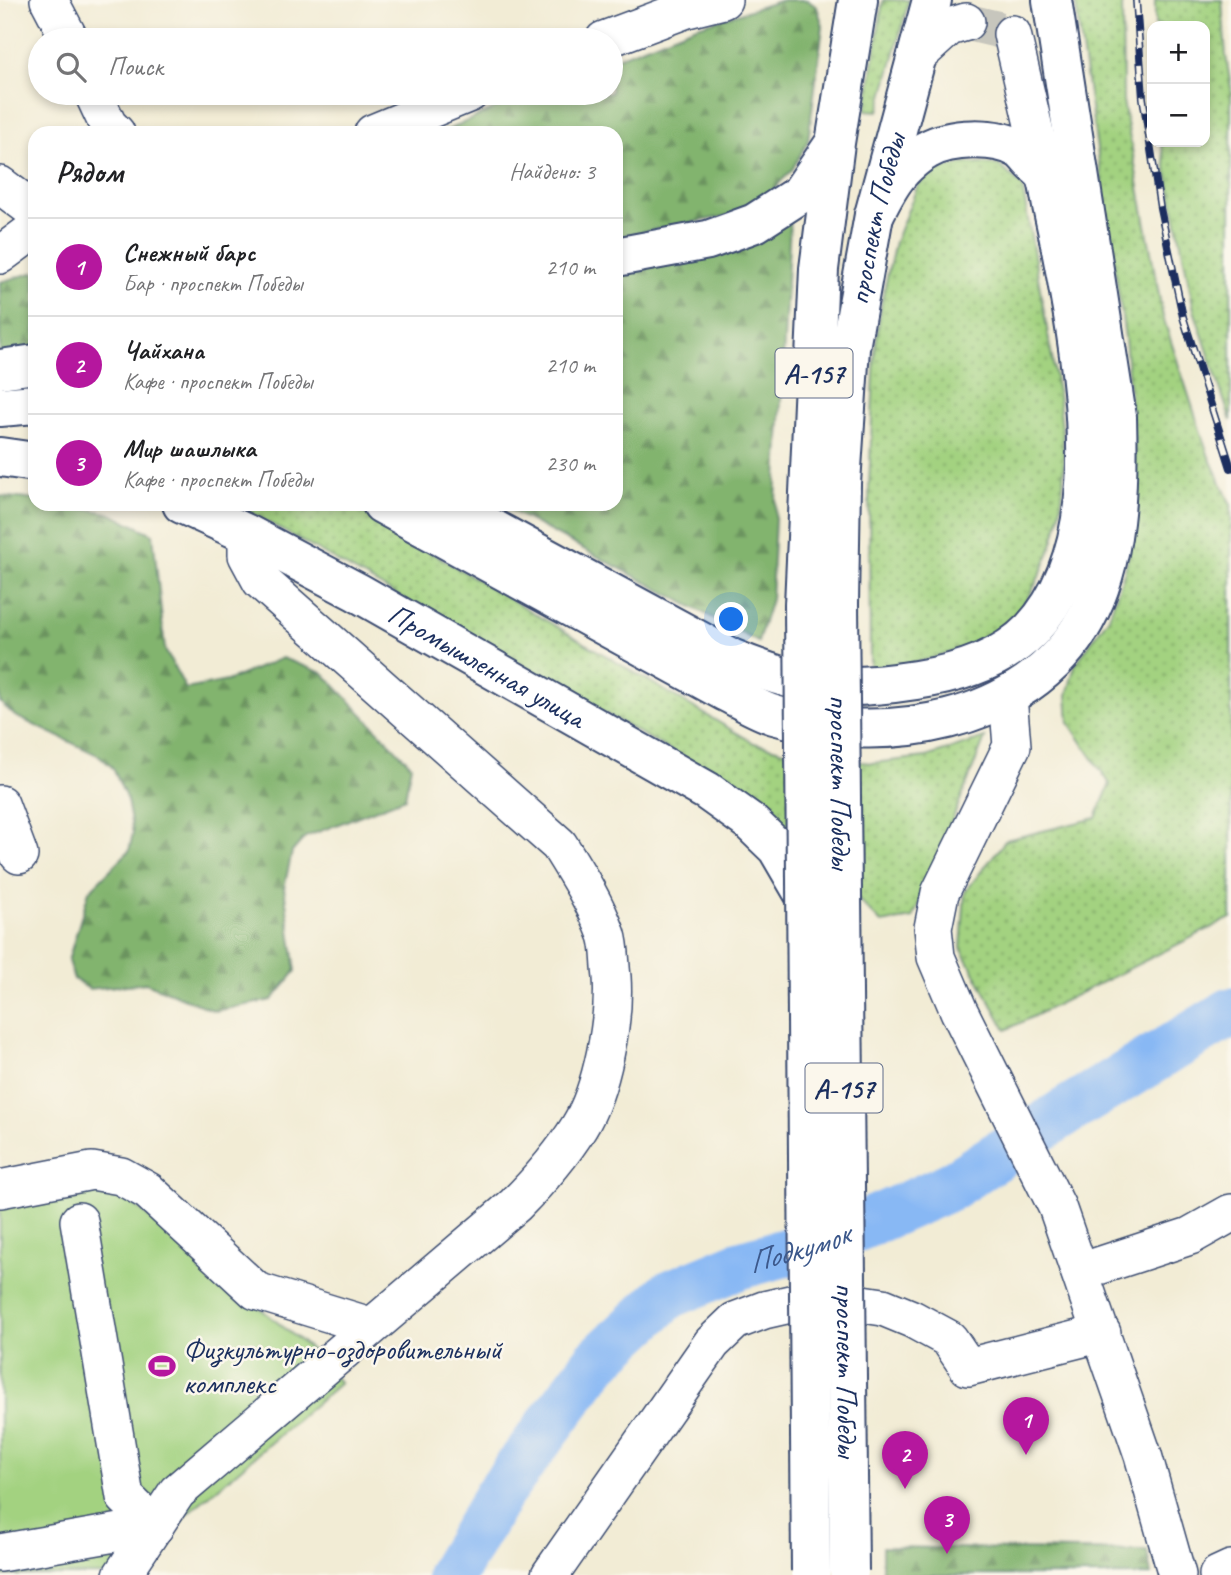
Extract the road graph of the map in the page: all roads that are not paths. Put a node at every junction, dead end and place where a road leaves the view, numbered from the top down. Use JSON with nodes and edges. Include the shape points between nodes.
{"nodes":[{"id":1,"x":49,"y":0,"type":"edge"},
{"id":2,"x":723,"y":0,"type":"edge"},
{"id":3,"x":858,"y":0,"type":"edge"},
{"id":4,"x":932,"y":0,"type":"edge"},
{"id":5,"x":1051,"y":0,"type":"edge"},
{"id":6,"x":966,"y":22,"type":"tunnel mouth"},
{"id":7,"x":64,"y":28,"type":"edge"},
{"id":8,"x":623,"y":33,"type":"edge"},
{"id":9,"x":916,"y":57,"type":"junction"},
{"id":10,"x":441,"y":105,"type":"edge"},
{"id":11,"x":390,"y":126,"type":"edge"},
{"id":12,"x":835,"y":143,"type":"junction"},
{"id":13,"x":1045,"y":176,"type":"junction"},
{"id":14,"x":0,"y":185,"type":"edge"},
{"id":15,"x":28,"y":206,"type":"edge"},
{"id":16,"x":874,"y":215,"type":"junction"},
{"id":17,"x":28,"y":234,"type":"edge"},
{"id":18,"x":0,"y":255,"type":"edge"},
{"id":19,"x":623,"y":256,"type":"edge"},
{"id":20,"x":28,"y":365,"type":"edge"},
{"id":21,"x":0,"y":369,"type":"edge"},
{"id":22,"x":28,"y":405,"type":"edge"},
{"id":23,"x":0,"y":407,"type":"edge"},
{"id":24,"x":0,"y":457,"type":"edge"},
{"id":25,"x":28,"y":460,"type":"edge"},
{"id":26,"x":197,"y":511,"type":"edge"},
{"id":27,"x":395,"y":511,"type":"edge"},
{"id":28,"x":460,"y":511,"type":"edge"},
{"id":29,"x":247,"y":534,"type":"junction"},
{"id":30,"x":821,"y":605,"type":"junction"},
{"id":31,"x":1008,"y":696,"type":"junction"},
{"id":32,"x":0,"y":804,"type":"edge"},
{"id":33,"x":19,"y":855,"type":"dead end"},
{"id":34,"x":805,"y":896,"type":"junction"},
{"id":35,"x":0,"y":1189,"type":"edge"},
{"id":36,"x":1231,"y":1213,"type":"edge"},
{"id":37,"x":79,"y":1221,"type":"dead end"},
{"id":38,"x":1080,"y":1272,"type":"junction"},
{"id":39,"x":370,"y":1326,"type":"junction"},
{"id":40,"x":1102,"y":1334,"type":"junction"},
{"id":41,"x":155,"y":1526,"type":"junction"},
{"id":42,"x":0,"y":1553,"type":"edge"},
{"id":43,"x":1231,"y":1570,"type":"edge"},
{"id":44,"x":811,"y":1573,"type":"edge"},
{"id":45,"x":849,"y":1573,"type":"edge"},
{"id":46,"x":122,"y":1575,"type":"edge"},
{"id":47,"x":550,"y":1575,"type":"edge"},
{"id":48,"x":1177,"y":1575,"type":"edge"},
{"id":49,"x":1218,"y":1575,"type":"edge"}],
"edges":[{"from":1,"to":7,"type":"street"},
{"from":2,"to":8,"type":"street"},
{"from":3,"to":12,"type":"main road","number":"А-157"},
{"from":4,"to":9,"type":"main road","name":"проспект Победы","number":"А-157"},
{"from":5,"to":13,"type":"street","via":[[1006,32]]},
{"from":5,"to":31,"type":"main road","via":[[1117,417],[1117,504],[1086,619],[1050,665]]},
{"from":6,"to":9,"type":"street","via":[[949,27]]},
{"from":9,"to":16,"type":"main road","name":"проспект Победы","number":"А-157"},
{"from":10,"to":11,"type":"street"},
{"from":12,"to":19,"type":"main road","via":[[800,194],[755,223],[708,240]]},
{"from":12,"to":30,"type":"main road","name":"проспект Победы","number":"А-157","via":[[819,269]]},
{"from":13,"to":16,"type":"main road","via":[[1020,149],[991,139],[964,140],[927,149],[901,171]]},
{"from":13,"to":28,"type":"main road","via":[[1082,370],[1086,431],[1080,527],[1053,601],[1030,631],[1000,654],[963,670],[877,686],[823,686],[769,674]]},
{"from":14,"to":15,"type":"street"},
{"from":16,"to":30,"type":"main road","name":"проспект Победы","number":"А-157","via":[[850,348],[841,483]]},
{"from":17,"to":18,"type":"street"},
{"from":20,"to":21,"type":"main road"},
{"from":22,"to":23,"type":"main road"},
{"from":24,"to":25,"type":"main road"},
{"from":26,"to":29,"type":"main road","name":"Промышленная улица"},
{"from":27,"to":31,"type":"main road","via":[[772,714],[816,725],[874,728],[937,722],[983,709]]},
{"from":29,"to":34,"type":"main road","name":"Промышленная улица","via":[[708,791],[777,848]]},
{"from":29,"to":39,"type":"street","via":[[247,555],[261,581],[559,845],[586,887],[608,938],[613,990],[609,1040],[581,1125],[551,1168],[515,1205]]},
{"from":30,"to":34,"type":"main road","name":"проспект Победы","number":"А-157","bridge":true},
{"from":30,"to":45,"type":"main road","name":"проспект Победы","number":"А-157","bridge":true},
{"from":31,"to":38,"type":"street","via":[[1012,746],[940,893],[933,928],[936,957],[1057,1207]]},
{"from":32,"to":33,"type":"street"},
{"from":34,"to":44,"type":"main road","name":"проспект Победы","number":"А-157","bridge":true},
{"from":35,"to":39,"type":"street","via":[[92,1171],[121,1176],[148,1191],[256,1291]]},
{"from":36,"to":38,"type":"street","via":[[1190,1236]]},
{"from":37,"to":41,"type":"street","via":[[125,1497]]},
{"from":38,"to":40,"type":"street"},
{"from":39,"to":41,"type":"street","via":[[177,1492]]},
{"from":40,"to":47,"type":"street","via":[[968,1367],[949,1339],[883,1307],[836,1300],[799,1302],[735,1321],[712,1343]]},
{"from":40,"to":48,"type":"street"},
{"from":41,"to":42,"type":"street"},
{"from":41,"to":46,"type":"street"},
{"from":43,"to":49,"type":"street"}]}
